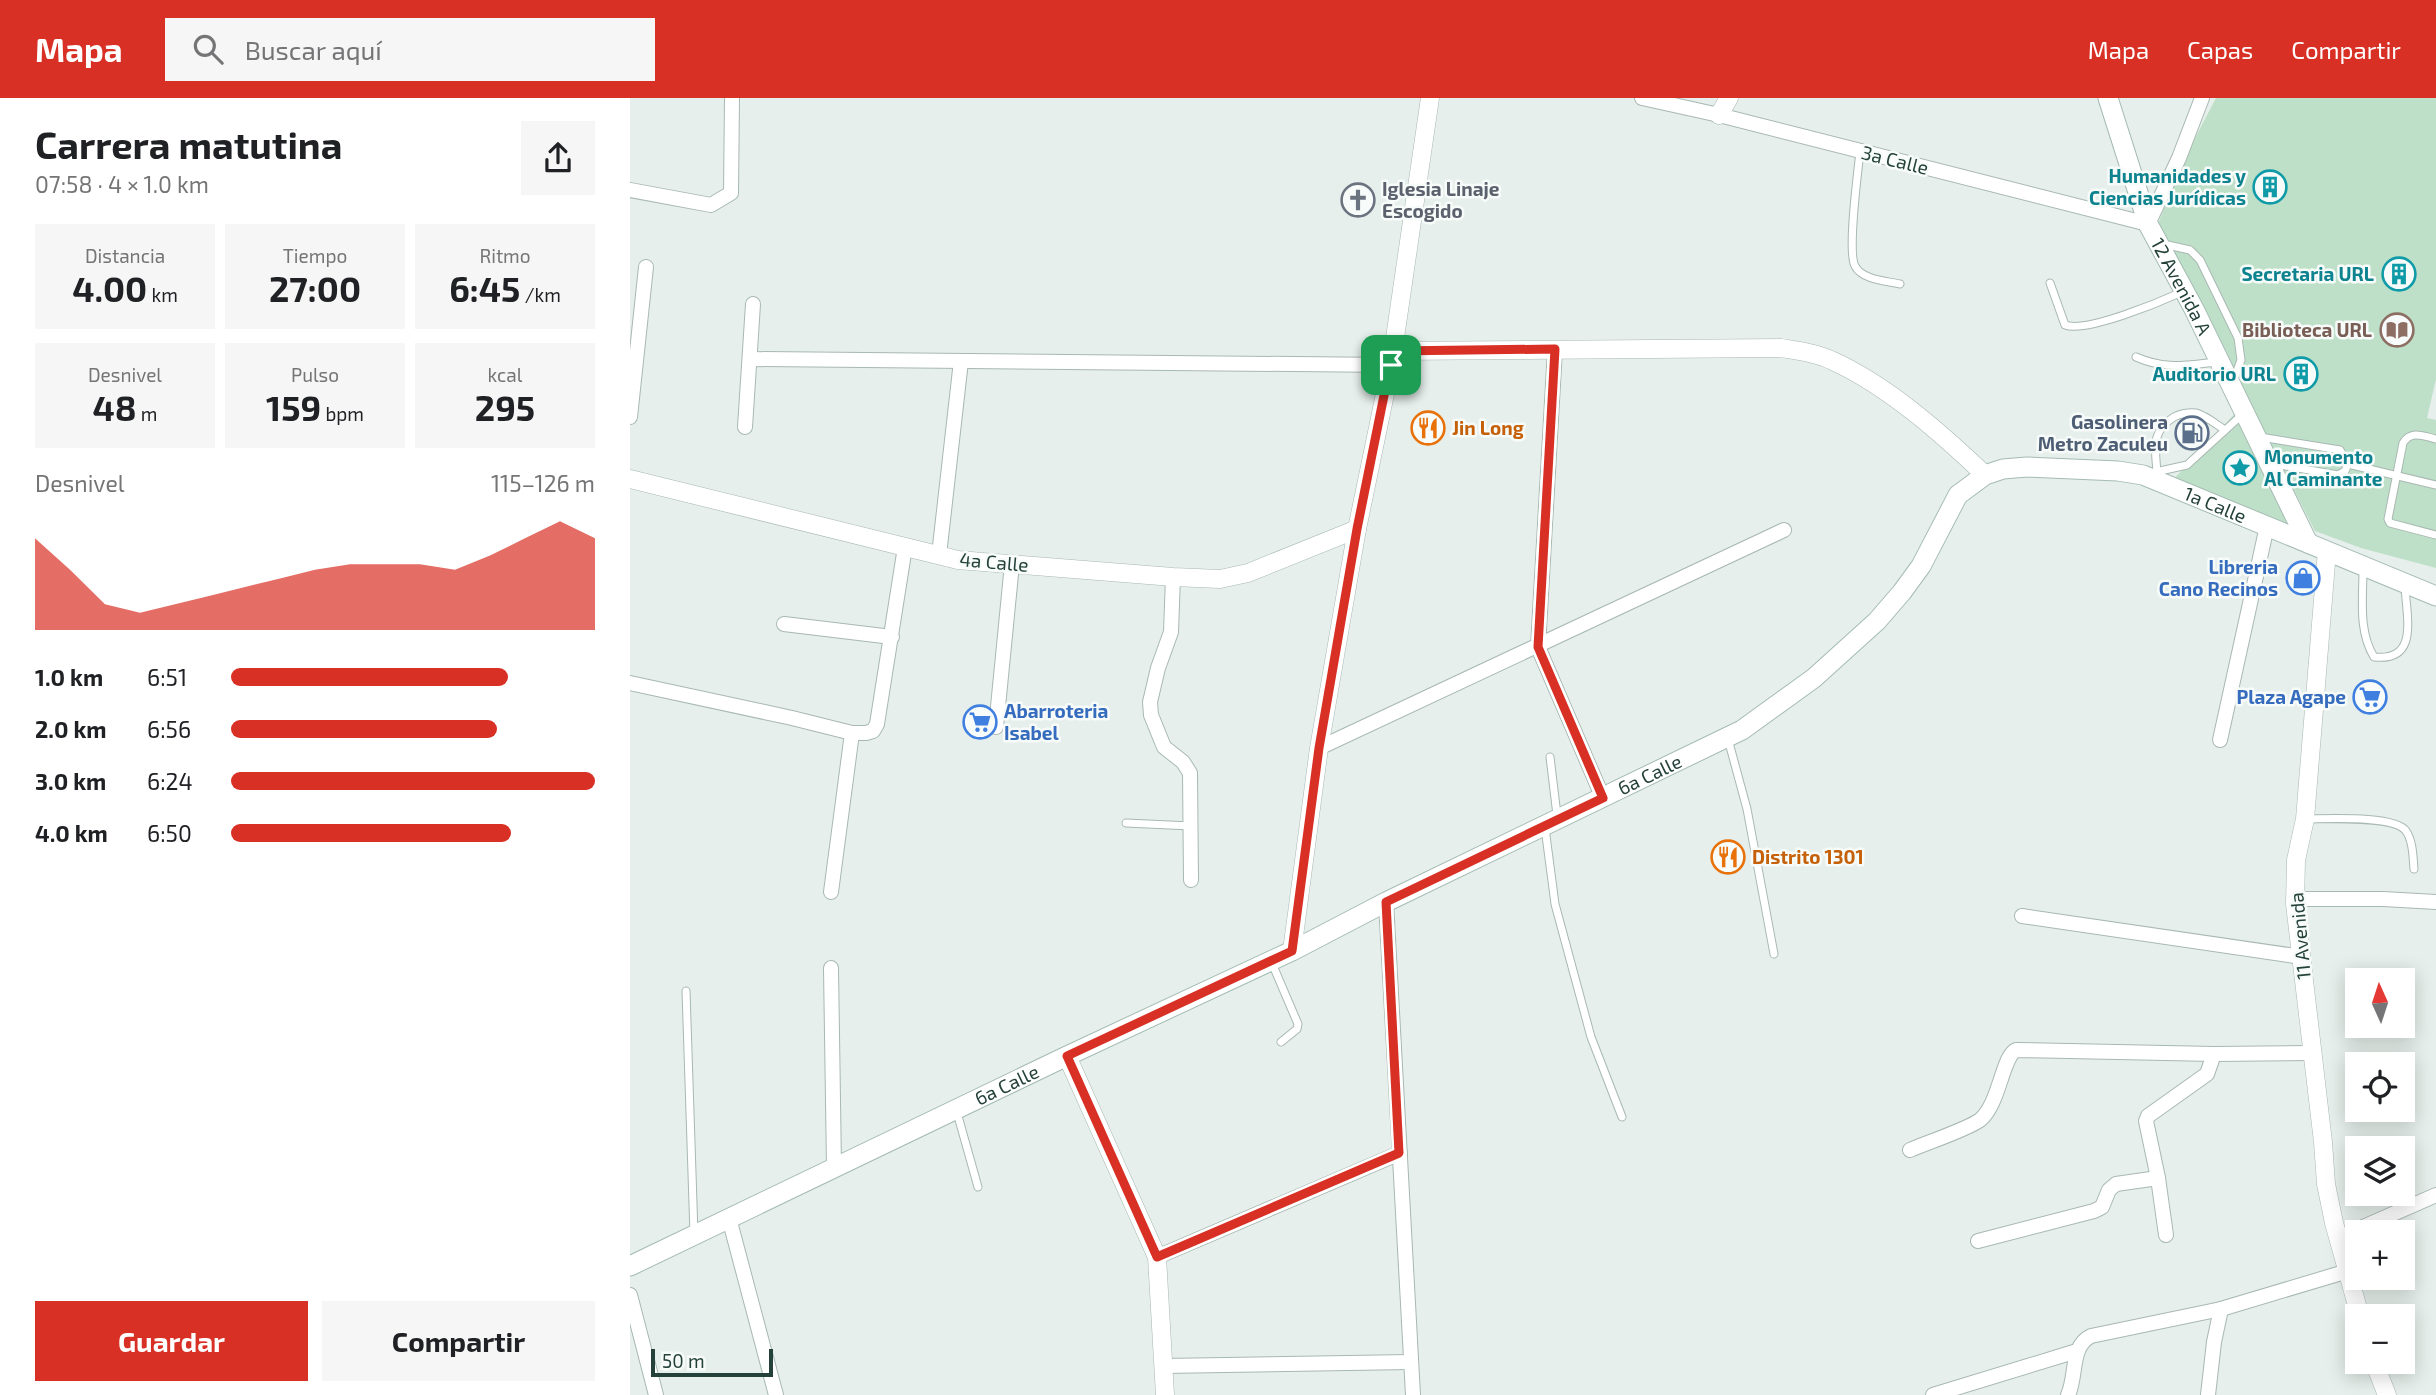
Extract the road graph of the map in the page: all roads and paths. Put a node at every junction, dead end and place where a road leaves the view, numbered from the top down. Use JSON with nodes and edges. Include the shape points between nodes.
{"nodes":[{"id":1,"x":732,"y":98,"type":"edge"},
{"id":2,"x":1430,"y":98,"type":"edge"},
{"id":3,"x":1642,"y":98,"type":"edge"},
{"id":4,"x":1729,"y":98,"type":"edge"},
{"id":5,"x":2108,"y":98,"type":"edge"},
{"id":6,"x":2202,"y":98,"type":"edge"},
{"id":7,"x":1719,"y":115,"type":"junction"},
{"id":8,"x":1860,"y":151,"type":"junction"},
{"id":9,"x":630,"y":190,"type":"edge"},
{"id":10,"x":2148,"y":224,"type":"junction"},
{"id":11,"x":2158,"y":244,"type":"junction"},
{"id":12,"x":646,"y":267,"type":"dead end"},
{"id":13,"x":2050,"y":283,"type":"dead end"},
{"id":14,"x":1900,"y":284,"type":"dead end"},
{"id":15,"x":2184,"y":291,"type":"junction"},
{"id":16,"x":754,"y":304,"type":"dead end"},
{"id":17,"x":1555,"y":349,"type":"junction"},
{"id":18,"x":2136,"y":357,"type":"dead end"},
{"id":19,"x":1392,"y":358,"type":"junction"},
{"id":20,"x":750,"y":359,"type":"junction"},
{"id":21,"x":961,"y":361,"type":"junction"},
{"id":22,"x":2220,"y":361,"type":"junction"},
{"id":23,"x":2231,"y":385,"type":"junction"},
{"id":24,"x":2244,"y":412,"type":"junction"},
{"id":25,"x":630,"y":417,"type":"edge"},
{"id":26,"x":745,"y":427,"type":"dead end"},
{"id":27,"x":2225,"y":430,"type":"junction"},
{"id":28,"x":2256,"y":437,"type":"junction"},
{"id":29,"x":2436,"y":439,"type":"edge"},
{"id":30,"x":2269,"y":463,"type":"junction"},
{"id":31,"x":2348,"y":464,"type":"junction"},
{"id":32,"x":2150,"y":473,"type":"junction"},
{"id":33,"x":1985,"y":475,"type":"junction"},
{"id":34,"x":2395,"y":475,"type":"junction"},
{"id":35,"x":630,"y":479,"type":"edge"},
{"id":36,"x":2436,"y":485,"type":"edge"},
{"id":37,"x":2267,"y":526,"type":"junction"},
{"id":38,"x":1357,"y":529,"type":"junction"},
{"id":39,"x":1784,"y":530,"type":"dead end"},
{"id":40,"x":2436,"y":535,"type":"edge"},
{"id":41,"x":2308,"y":544,"type":"junction"},
{"id":42,"x":905,"y":547,"type":"junction"},
{"id":43,"x":2327,"y":551,"type":"junction"},
{"id":44,"x":939,"y":555,"type":"junction"},
{"id":45,"x":1012,"y":564,"type":"junction"},
{"id":46,"x":2363,"y":565,"type":"junction"},
{"id":47,"x":1173,"y":577,"type":"junction"},
{"id":48,"x":2404,"y":582,"type":"junction"},
{"id":49,"x":2436,"y":596,"type":"edge"},
{"id":50,"x":785,"y":624,"type":"dead end"},
{"id":51,"x":892,"y":637,"type":"junction"},
{"id":52,"x":1538,"y":647,"type":"junction"},
{"id":53,"x":630,"y":683,"type":"edge"},
{"id":54,"x":996,"y":727,"type":"dead end"},
{"id":55,"x":852,"y":733,"type":"junction"},
{"id":56,"x":1727,"y":737,"type":"junction"},
{"id":57,"x":2220,"y":740,"type":"dead end"},
{"id":58,"x":1319,"y":748,"type":"junction"},
{"id":59,"x":1550,"y":757,"type":"dead end"},
{"id":60,"x":1603,"y":798,"type":"junction"},
{"id":61,"x":2305,"y":819,"type":"junction"},
{"id":62,"x":1126,"y":823,"type":"dead end"},
{"id":63,"x":1551,"y":823,"type":"junction"},
{"id":64,"x":1191,"y":826,"type":"junction"},
{"id":65,"x":2414,"y":869,"type":"dead end"},
{"id":66,"x":1191,"y":880,"type":"dead end"},
{"id":67,"x":831,"y":892,"type":"dead end"},
{"id":68,"x":2295,"y":899,"type":"junction"},
{"id":69,"x":1386,"y":902,"type":"junction"},
{"id":70,"x":2436,"y":902,"type":"edge"},
{"id":71,"x":2022,"y":916,"type":"dead end"},
{"id":72,"x":1292,"y":951,"type":"junction"},
{"id":73,"x":1774,"y":954,"type":"dead end"},
{"id":74,"x":2302,"y":957,"type":"junction"},
{"id":75,"x":1271,"y":961,"type":"junction"},
{"id":76,"x":831,"y":968,"type":"dead end"},
{"id":77,"x":686,"y":991,"type":"dead end"},
{"id":78,"x":1281,"y":1042,"type":"dead end"},
{"id":79,"x":2311,"y":1053,"type":"junction"},
{"id":80,"x":2214,"y":1054,"type":"junction"},
{"id":81,"x":1067,"y":1056,"type":"junction"},
{"id":82,"x":956,"y":1109,"type":"junction"},
{"id":83,"x":1622,"y":1117,"type":"dead end"},
{"id":84,"x":1910,"y":1150,"type":"dead end"},
{"id":85,"x":1399,"y":1153,"type":"junction"},
{"id":86,"x":834,"y":1167,"type":"junction"},
{"id":87,"x":2158,"y":1178,"type":"junction"},
{"id":88,"x":978,"y":1187,"type":"dead end"},
{"id":89,"x":2436,"y":1195,"type":"edge"},
{"id":90,"x":729,"y":1218,"type":"junction"},
{"id":91,"x":694,"y":1235,"type":"junction"},
{"id":92,"x":2166,"y":1235,"type":"dead end"},
{"id":93,"x":2338,"y":1238,"type":"junction"},
{"id":94,"x":1978,"y":1241,"type":"dead end"},
{"id":95,"x":1157,"y":1257,"type":"junction"},
{"id":96,"x":2345,"y":1261,"type":"edge"},
{"id":97,"x":630,"y":1266,"type":"edge"},
{"id":98,"x":2345,"y":1272,"type":"edge"},
{"id":99,"x":630,"y":1295,"type":"edge"},
{"id":100,"x":2221,"y":1309,"type":"junction"},
{"id":101,"x":2077,"y":1351,"type":"junction"},
{"id":102,"x":1411,"y":1362,"type":"junction"},
{"id":103,"x":1163,"y":1366,"type":"junction"},
{"id":104,"x":2378,"y":1374,"type":"edge"},
{"id":105,"x":656,"y":1395,"type":"edge"},
{"id":106,"x":776,"y":1395,"type":"edge"},
{"id":107,"x":1165,"y":1395,"type":"edge"},
{"id":108,"x":1413,"y":1395,"type":"edge"},
{"id":109,"x":1933,"y":1395,"type":"edge"},
{"id":110,"x":2068,"y":1395,"type":"edge"},
{"id":111,"x":2208,"y":1395,"type":"edge"},
{"id":112,"x":2386,"y":1395,"type":"edge"}],
"edges":[{"from":1,"to":9,"type":"street","via":[[731,193],[711,205]]},
{"from":2,"to":19,"type":"street"},
{"from":3,"to":7,"type":"street","name":"3a Calle"},
{"from":4,"to":7,"type":"street"},
{"from":5,"to":10,"type":"main road","name":"12 Avenida A"},
{"from":6,"to":10,"type":"street"},
{"from":7,"to":8,"type":"street","name":"3a Calle"},
{"from":8,"to":10,"type":"street","name":"3a Calle"},
{"from":8,"to":14,"type":"lane","via":[[1852,251],[1855,267],[1865,276]]},
{"from":10,"to":11,"type":"main road","name":"12 Avenida A"},
{"from":11,"to":15,"type":"main road","name":"12 Avenida A"},
{"from":11,"to":23,"type":"lane","via":[[2190,250],[2200,260],[2238,338],[2241,360]]},
{"from":12,"to":25,"type":"street"},
{"from":13,"to":15,"type":"lane","via":[[2065,325],[2071,327],[2089,326]]},
{"from":15,"to":22,"type":"main road","name":"12 Avenida A"},
{"from":16,"to":20,"type":"street"},
{"from":17,"to":19,"type":"street"},
{"from":17,"to":33,"type":"street","via":[[1781,348],[1808,352],[1833,361],[1903,405]]},
{"from":17,"to":52,"type":"street"},
{"from":18,"to":22,"type":"lane","via":[[2171,367]]},
{"from":19,"to":21,"type":"street"},
{"from":19,"to":38,"type":"street"},
{"from":20,"to":21,"type":"street"},
{"from":20,"to":26,"type":"street"},
{"from":21,"to":44,"type":"street"},
{"from":22,"to":23,"type":"main road","name":"12 Avenida A"},
{"from":23,"to":24,"type":"main road","name":"12 Avenida A"},
{"from":24,"to":27,"type":"lane"},
{"from":24,"to":28,"type":"main road","name":"12 Avenida A"},
{"from":27,"to":32,"type":"lane","via":[[2187,465]]},
{"from":27,"to":32,"type":"lane","via":[[2196,413],[2179,415],[2158,432]]},
{"from":28,"to":30,"type":"main road","name":"12 Avenida A"},
{"from":28,"to":31,"type":"lane","via":[[2340,450]]},
{"from":29,"to":34,"type":"lane","via":[[2415,434],[2406,438]]},
{"from":30,"to":31,"type":"lane","via":[[2339,475]]},
{"from":30,"to":41,"type":"main road","name":"12 Avenida A"},
{"from":31,"to":34,"type":"lane"},
{"from":32,"to":33,"type":"main road","name":"1a Calle","via":[[2027,467]]},
{"from":32,"to":37,"type":"main road","name":"1a Calle"},
{"from":33,"to":56,"type":"main road","name":"6a Calle","via":[[1958,495],[1921,566],[1877,621],[1814,678]]},
{"from":34,"to":36,"type":"lane"},
{"from":34,"to":40,"type":"lane","via":[[2390,523]]},
{"from":35,"to":42,"type":"street","name":"4a Calle"},
{"from":37,"to":41,"type":"main road","name":"1a Calle"},
{"from":37,"to":57,"type":"street"},
{"from":38,"to":47,"type":"street","name":"4a Calle","via":[[1248,573],[1220,579]]},
{"from":38,"to":58,"type":"street"},
{"from":39,"to":52,"type":"street"},
{"from":41,"to":43,"type":"main road","name":"1a Calle"},
{"from":42,"to":44,"type":"street","name":"4a Calle"},
{"from":42,"to":51,"type":"street"},
{"from":43,"to":46,"type":"main road","name":"1a Calle"},
{"from":43,"to":61,"type":"street","name":"11 Avenida"},
{"from":44,"to":45,"type":"street","name":"4a Calle"},
{"from":45,"to":47,"type":"street","name":"4a Calle"},
{"from":45,"to":54,"type":"street"},
{"from":46,"to":48,"type":"main road","name":"1a Calle"},
{"from":46,"to":48,"type":"lane","via":[[2363,626],[2374,657],[2388,658],[2406,644]]},
{"from":47,"to":64,"type":"street","via":[[1171,632],[1150,702],[1164,747],[1190,773]]},
{"from":48,"to":49,"type":"main road","name":"1a Calle"},
{"from":50,"to":51,"type":"street"},
{"from":51,"to":55,"type":"street","via":[[877,724],[873,731]]},
{"from":52,"to":58,"type":"street"},
{"from":52,"to":60,"type":"street"},
{"from":53,"to":55,"type":"street"},
{"from":55,"to":67,"type":"street"},
{"from":56,"to":60,"type":"main road","name":"6a Calle"},
{"from":56,"to":73,"type":"lane","via":[[1747,809]]},
{"from":58,"to":72,"type":"street"},
{"from":59,"to":63,"type":"lane"},
{"from":60,"to":63,"type":"main road","name":"6a Calle"},
{"from":61,"to":65,"type":"lane","via":[[2387,821],[2402,826],[2408,834]]},
{"from":61,"to":68,"type":"street","name":"11 Avenida","via":[[2296,860]]},
{"from":62,"to":64,"type":"lane"},
{"from":63,"to":69,"type":"main road","name":"6a Calle"},
{"from":63,"to":83,"type":"lane","via":[[1555,904],[1591,1037]]},
{"from":64,"to":66,"type":"street"},
{"from":68,"to":70,"type":"street"},
{"from":68,"to":74,"type":"street","name":"11 Avenida"},
{"from":69,"to":72,"type":"main road","name":"6a Calle"},
{"from":69,"to":85,"type":"street"},
{"from":71,"to":74,"type":"street"},
{"from":72,"to":75,"type":"main road","name":"6a Calle"},
{"from":74,"to":79,"type":"street","name":"11 Avenida"},
{"from":75,"to":78,"type":"lane","via":[[1298,1024]]},
{"from":75,"to":81,"type":"main road","name":"6a Calle"},
{"from":76,"to":86,"type":"street"},
{"from":77,"to":91,"type":"lane"},
{"from":79,"to":80,"type":"street"},
{"from":79,"to":93,"type":"street","name":"11 Avenida","via":[[2326,1184]]},
{"from":80,"to":84,"type":"street","via":[[2016,1050],[2008,1056],[1993,1105],[1979,1121]]},
{"from":80,"to":87,"type":"street","via":[[2207,1074],[2148,1116]]},
{"from":81,"to":82,"type":"main road","name":"6a Calle"},
{"from":81,"to":95,"type":"street"},
{"from":82,"to":86,"type":"main road","name":"6a Calle"},
{"from":82,"to":88,"type":"lane"},
{"from":85,"to":95,"type":"street"},
{"from":85,"to":102,"type":"street"},
{"from":86,"to":90,"type":"main road","name":"6a Calle"},
{"from":87,"to":92,"type":"street"},
{"from":87,"to":94,"type":"street","via":[[2116,1184],[2102,1207],[2094,1211]]},
{"from":89,"to":93,"type":"street"},
{"from":90,"to":91,"type":"main road","name":"6a Calle"},
{"from":90,"to":106,"type":"street"},
{"from":91,"to":97,"type":"main road","name":"6a Calle"},
{"from":93,"to":96,"type":"street","name":"11 Avenida"},
{"from":95,"to":103,"type":"street"},
{"from":98,"to":100,"type":"street"},
{"from":99,"to":105,"type":"street"},
{"from":100,"to":101,"type":"street","via":[[2091,1336],[2082,1340]]},
{"from":100,"to":111,"type":"street"},
{"from":101,"to":109,"type":"street"},
{"from":101,"to":110,"type":"street"},
{"from":102,"to":103,"type":"street"},
{"from":102,"to":108,"type":"street"},
{"from":103,"to":107,"type":"street"},
{"from":104,"to":112,"type":"street"}]}
